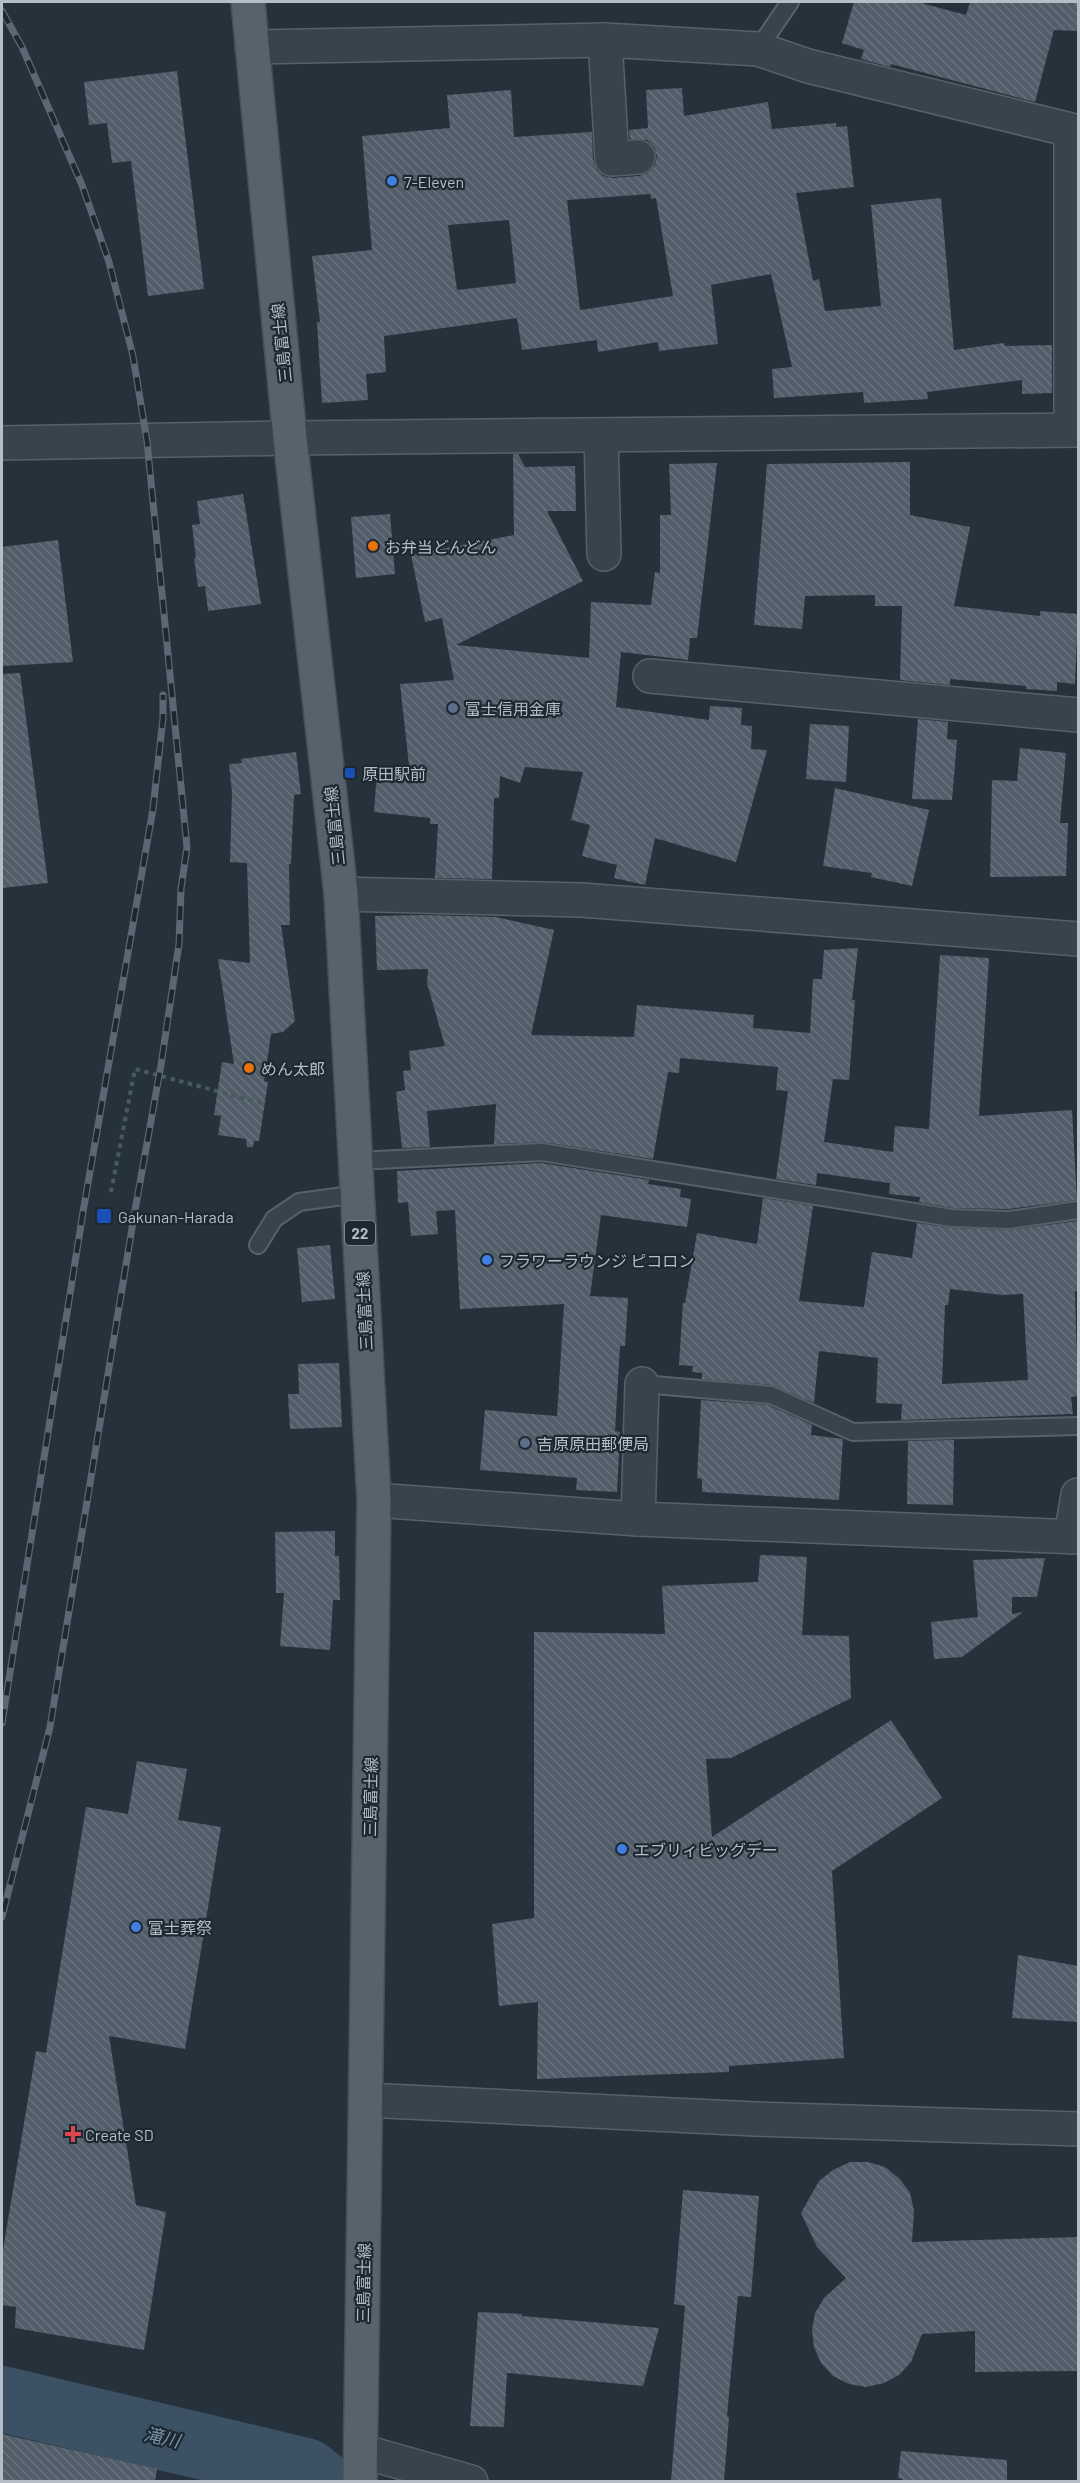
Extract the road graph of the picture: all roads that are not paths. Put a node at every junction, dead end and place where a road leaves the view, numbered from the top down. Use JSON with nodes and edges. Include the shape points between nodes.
{"nodes":[{"id":1,"x":248,"y":2,"type":"edge"},
{"id":2,"x":790,"y":2,"type":"edge"},
{"id":3,"x":605,"y":40,"type":"junction"},
{"id":4,"x":252,"y":47,"type":"junction"},
{"id":5,"x":758,"y":49,"type":"junction"},
{"id":6,"x":638,"y":158,"type":"dead end"},
{"id":7,"x":1075,"y":430,"type":"edge"},
{"id":8,"x":600,"y":435,"type":"junction"},
{"id":9,"x":290,"y":438,"type":"junction"},
{"id":10,"x":2,"y":443,"type":"edge"},
{"id":11,"x":604,"y":554,"type":"dead end"},
{"id":12,"x":650,"y":676,"type":"dead end"},
{"id":13,"x":1078,"y":715,"type":"edge"},
{"id":14,"x":341,"y":894,"type":"junction"},
{"id":15,"x":1078,"y":939,"type":"edge"},
{"id":16,"x":356,"y":1161,"type":"junction"},
{"id":17,"x":358,"y":1194,"type":"junction"},
{"id":18,"x":1078,"y":1210,"type":"edge"},
{"id":19,"x":258,"y":1245,"type":"dead end"},
{"id":20,"x":642,"y":1384,"type":"joint"},
{"id":21,"x":1078,"y":1426,"type":"edge"},
{"id":22,"x":1078,"y":1495,"type":"edge"},
{"id":23,"x":374,"y":1500,"type":"junction"},
{"id":24,"x":638,"y":1519,"type":"junction"},
{"id":25,"x":1075,"y":1537,"type":"edge"},
{"id":26,"x":366,"y":2100,"type":"junction"},
{"id":27,"x":1078,"y":2129,"type":"edge"},
{"id":28,"x":361,"y":2467,"type":"edge"},
{"id":29,"x":471,"y":2481,"type":"edge"}],
"edges":[{"from":1,"to":4,"type":"main road","name":"三島富士線","number":"22"},
{"from":2,"to":5,"type":"lane"},
{"from":3,"to":4,"type":"street"},
{"from":3,"to":5,"type":"street"},
{"from":3,"to":6,"type":"street","via":[[612,159]]},
{"from":4,"to":9,"type":"main road","name":"三島富士線","number":"22"},
{"from":5,"to":7,"type":"street","via":[[808,66],[1071,130]]},
{"from":7,"to":8,"type":"street"},
{"from":8,"to":9,"type":"street"},
{"from":8,"to":11,"type":"street"},
{"from":9,"to":10,"type":"street"},
{"from":9,"to":14,"type":"main road","name":"三島富士線","number":"22"},
{"from":12,"to":13,"type":"street"},
{"from":14,"to":15,"type":"street","via":[[582,900]]},
{"from":14,"to":16,"type":"main road","name":"三島富士線","number":"22"},
{"from":16,"to":17,"type":"main road","name":"三島富士線","number":"22"},
{"from":16,"to":18,"type":"lane","via":[[542,1152],[952,1218],[1009,1220]]},
{"from":17,"to":19,"type":"lane","via":[[299,1202],[274,1219]]},
{"from":17,"to":23,"type":"main road","name":"三島富士線","number":"22"},
{"from":20,"to":21,"type":"lane","via":[[771,1395],[853,1432]]},
{"from":20,"to":24,"type":"street"},
{"from":22,"to":25,"type":"street"},
{"from":23,"to":24,"type":"street"},
{"from":23,"to":26,"type":"main road","name":"三島富士線","number":"22"},
{"from":24,"to":25,"type":"street"},
{"from":26,"to":27,"type":"street","via":[[755,2119]]},
{"from":26,"to":28,"type":"main road","name":"三島富士線","number":"22"},
{"from":28,"to":29,"type":"street"}]}
